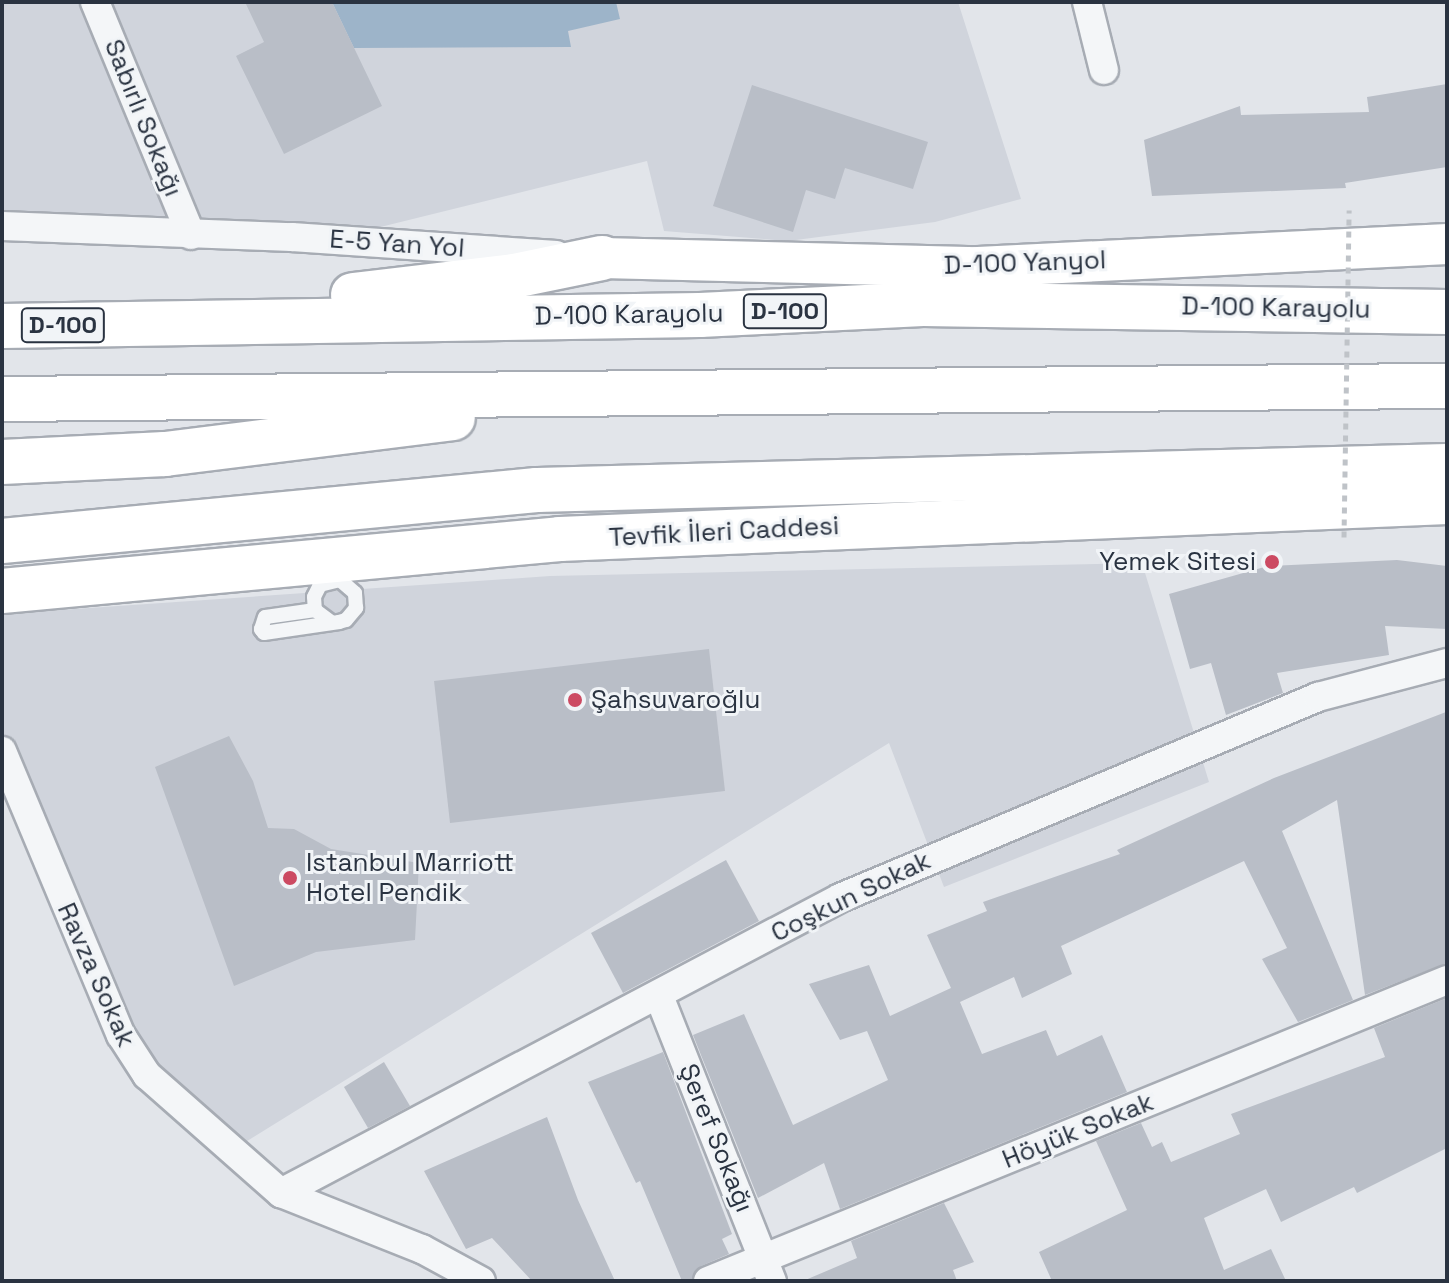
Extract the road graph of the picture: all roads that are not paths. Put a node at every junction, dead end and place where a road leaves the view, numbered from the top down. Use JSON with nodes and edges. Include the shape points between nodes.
{"nodes":[{"id":1,"x":95,"y":2,"type":"edge"},
{"id":2,"x":1087,"y":2,"type":"edge"},
{"id":3,"x":1104,"y":70,"type":"dead end"},
{"id":4,"x":2,"y":226,"type":"edge"},
{"id":5,"x":191,"y":235,"type":"junction"},
{"id":6,"x":1447,"y":244,"type":"edge"},
{"id":7,"x":602,"y":258,"type":"junction"},
{"id":8,"x":2,"y":306,"type":"edge"},
{"id":9,"x":1447,"y":312,"type":"edge"},
{"id":10,"x":123,"y":323,"type":"junction"},
{"id":11,"x":2,"y":326,"type":"edge"},
{"id":12,"x":1447,"y":386,"type":"edge"},
{"id":13,"x":664,"y":393,"type":"junction"},
{"id":14,"x":2,"y":399,"type":"edge"},
{"id":15,"x":2,"y":462,"type":"edge"},
{"id":16,"x":1447,"y":466,"type":"edge"},
{"id":17,"x":1447,"y":502,"type":"edge"},
{"id":18,"x":330,"y":510,"type":"junction"},
{"id":19,"x":2,"y":541,"type":"edge"},
{"id":20,"x":333,"y":570,"type":"junction"},
{"id":21,"x":2,"y":591,"type":"edge"},
{"id":22,"x":315,"y":610,"type":"junction"},
{"id":23,"x":332,"y":623,"type":"junction"},
{"id":24,"x":1447,"y":663,"type":"edge"},
{"id":25,"x":2,"y":751,"type":"edge"},
{"id":26,"x":1447,"y":980,"type":"edge"},
{"id":27,"x":659,"y":996,"type":"junction"},
{"id":28,"x":281,"y":1193,"type":"junction"},
{"id":29,"x":768,"y":1270,"type":"edge"},
{"id":30,"x":481,"y":1281,"type":"edge"},
{"id":31,"x":708,"y":1281,"type":"edge"}],
"edges":[{"from":1,"to":5,"type":"street","name":"Sabırlı Sokağı"},
{"from":2,"to":3,"type":"street"},
{"from":4,"to":5,"type":"street","name":"E-5 Yan Yol"},
{"from":5,"to":7,"type":"street","name":"E-5 Yan Yol"},
{"from":6,"to":7,"type":"main road","name":"D-100 Yanyol","via":[[978,267]]},
{"from":7,"to":10,"type":"main road","via":[[514,276]]},
{"from":8,"to":10,"type":"main road"},
{"from":9,"to":10,"type":"main road","name":"D-100 Karayolu","number":"D-100","via":[[923,304],[700,315]]},
{"from":10,"to":11,"type":"main road","name":"D-100 Karayolu","number":"D-100"},
{"from":12,"to":13,"type":"main road"},
{"from":13,"to":14,"type":"main road"},
{"from":13,"to":15,"type":"main road","via":[[165,454]]},
{"from":16,"to":18,"type":"main road","name":"Tevfik İleri Caddesi","via":[[537,490]]},
{"from":17,"to":20,"type":"main road","name":"Tevfik İleri Caddesi","via":[[666,534]]},
{"from":18,"to":19,"type":"main road","name":"Tevfik İleri Caddesi"},
{"from":18,"to":20,"type":"main road"},
{"from":20,"to":21,"type":"main road","name":"Tevfik İleri Caddesi"},
{"from":20,"to":22,"type":"lane","via":[[316,590]]},
{"from":20,"to":23,"type":"lane","via":[[356,600],[352,615]]},
{"from":22,"to":23,"type":"lane"},
{"from":22,"to":23,"type":"lane","via":[[265,617],[261,629],[264,633]]},
{"from":24,"to":27,"type":"street","name":"Coşkun Sokak","via":[[1318,697],[942,853],[840,898]]},
{"from":25,"to":28,"type":"street","name":"Ravza Sokak","via":[[134,1059],[162,1090]]},
{"from":26,"to":29,"type":"street","name":"Höyük Sokak"},
{"from":27,"to":28,"type":"street","name":"Coşkun Sokak"},
{"from":27,"to":29,"type":"street","name":"Şeref Sokağı"},
{"from":28,"to":30,"type":"street","name":"Ravza Sokak","via":[[443,1258]]},
{"from":29,"to":31,"type":"street","name":"Höyük Sokak"}]}
